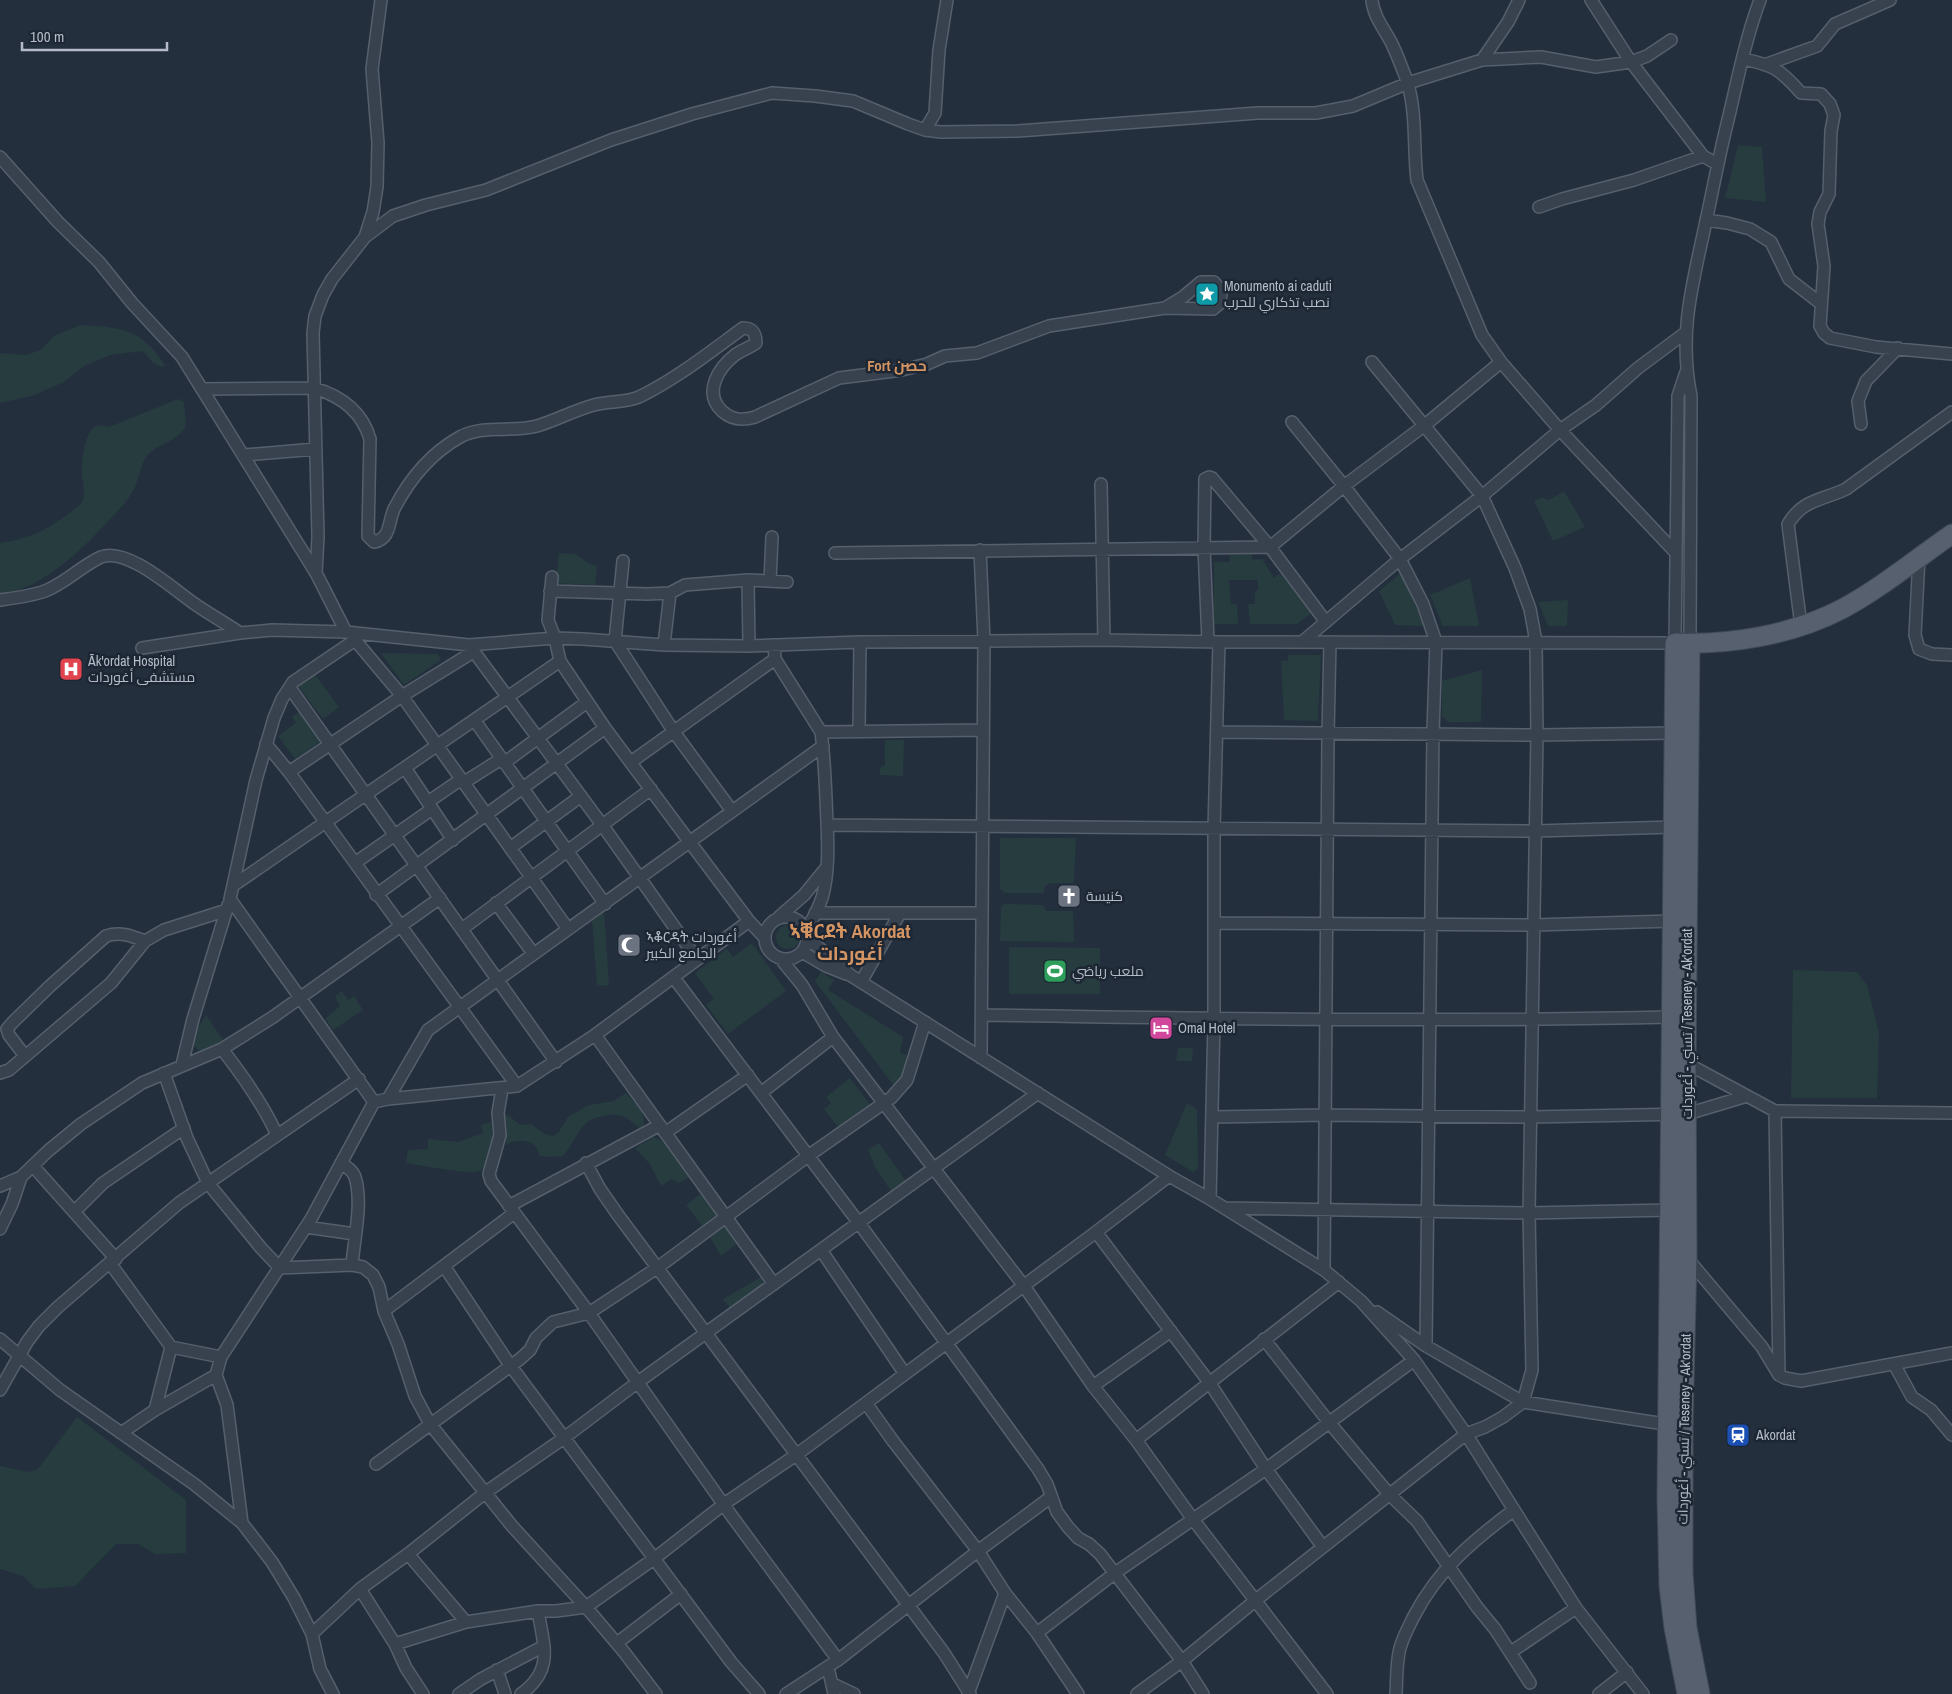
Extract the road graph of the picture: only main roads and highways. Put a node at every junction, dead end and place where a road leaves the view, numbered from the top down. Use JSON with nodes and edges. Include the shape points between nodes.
{"nodes":[{"id":1,"x":1952,"y":534,"type":"edge"},
{"id":2,"x":1683,"y":643,"type":"junction"},
{"id":3,"x":1678,"y":1114,"type":"junction"},
{"id":4,"x":1675,"y":1425,"type":"junction"},
{"id":5,"x":1687,"y":1694,"type":"edge"},
{"id":6,"x":1700,"y":1694,"type":"edge"}],
"edges":[{"from":1,"to":2,"type":"main road","via":[[1843,608],[1801,626],[1741,639]]},
{"from":2,"to":3,"type":"main road","name":"تسني - أغوردات / Teseney - Ak'ordat","via":[[1686,1063]]},
{"from":2,"to":3,"type":"main road","via":[[1674,733],[1672,921],[1671,1017]]},
{"from":3,"to":4,"type":"main road","via":[[1670,1210]]},
{"from":3,"to":4,"type":"main road","name":"تسني - أغوردات / Teseney - Ak'ordat","via":[[1687,1257]]},
{"from":4,"to":5,"type":"main road","via":[[1669,1586]]},
{"from":4,"to":6,"type":"main road","name":"تسني - أغوردات / Teseney - Ak'ordat","via":[[1688,1628]]}]}
